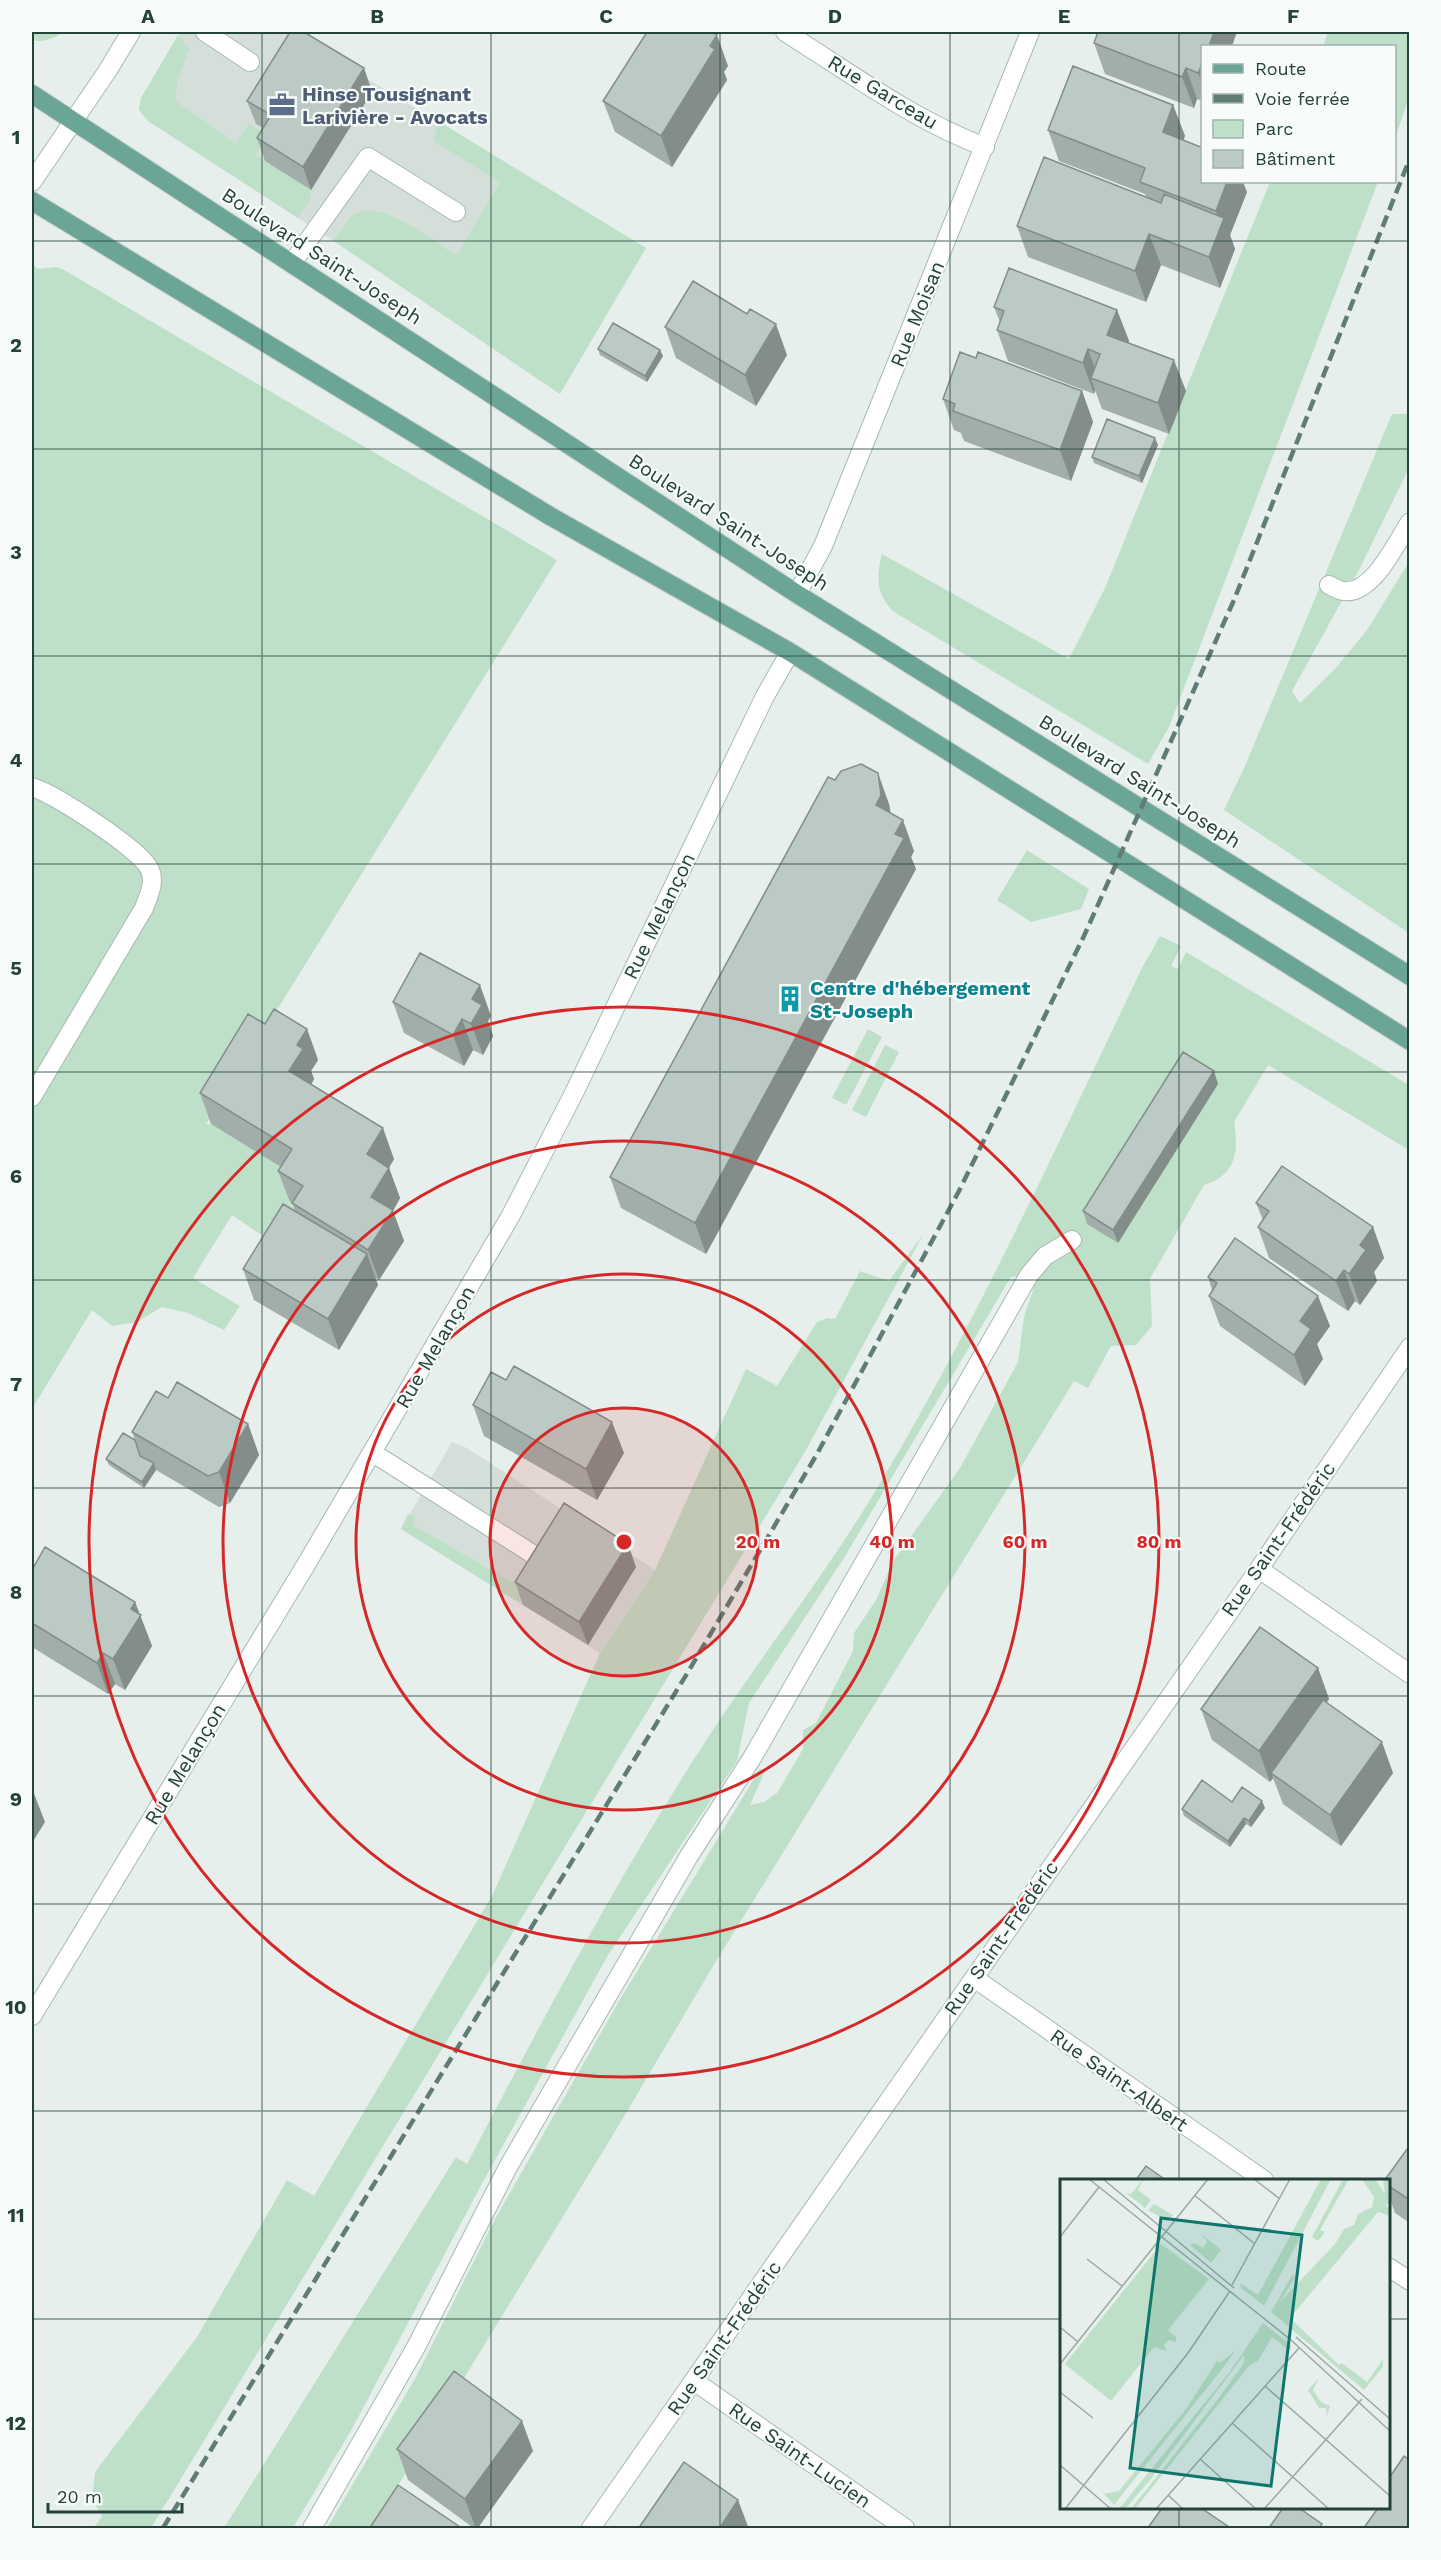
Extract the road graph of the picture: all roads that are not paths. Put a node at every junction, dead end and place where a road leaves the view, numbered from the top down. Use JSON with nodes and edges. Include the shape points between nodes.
{"nodes":[{"id":1,"x":131,"y":32,"type":"edge"},
{"id":2,"x":205,"y":32,"type":"edge"},
{"id":3,"x":785,"y":32,"type":"edge"},
{"id":4,"x":1030,"y":32,"type":"edge"},
{"id":5,"x":250,"y":62,"type":"dead end"},
{"id":6,"x":32,"y":94,"type":"edge"},
{"id":7,"x":73,"y":120,"type":"junction"},
{"id":8,"x":986,"y":147,"type":"junction"},
{"id":9,"x":32,"y":182,"type":"edge"},
{"id":10,"x":32,"y":201,"type":"edge"},
{"id":11,"x":456,"y":212,"type":"dead end"},
{"id":12,"x":292,"y":263,"type":"junction"},
{"id":13,"x":1410,"y":522,"type":"edge"},
{"id":14,"x":1329,"y":585,"type":"dead end"},
{"id":15,"x":797,"y":594,"type":"junction"},
{"id":16,"x":790,"y":652,"type":"junction"},
{"id":17,"x":32,"y":787,"type":"edge"},
{"id":18,"x":1410,"y":976,"type":"edge"},
{"id":19,"x":1410,"y":1041,"type":"edge"},
{"id":20,"x":32,"y":1097,"type":"edge"},
{"id":21,"x":1072,"y":1240,"type":"dead end"},
{"id":22,"x":1410,"y":1347,"type":"edge"},
{"id":23,"x":373,"y":1453,"type":"junction"},
{"id":24,"x":1259,"y":1569,"type":"junction"},
{"id":25,"x":545,"y":1570,"type":"edge"},
{"id":26,"x":1410,"y":1674,"type":"edge"},
{"id":27,"x":974,"y":1978,"type":"junction"},
{"id":28,"x":32,"y":2016,"type":"edge"},
{"id":29,"x":1261,"y":2179,"type":"edge"},
{"id":30,"x":1390,"y":2268,"type":"edge"},
{"id":31,"x":1410,"y":2281,"type":"edge"},
{"id":32,"x":694,"y":2381,"type":"junction"},
{"id":33,"x":312,"y":2529,"type":"edge"},
{"id":34,"x":591,"y":2529,"type":"edge"},
{"id":35,"x":905,"y":2529,"type":"edge"}],
"edges":[{"from":1,"to":7,"type":"street"},
{"from":2,"to":5,"type":"street"},
{"from":3,"to":8,"type":"street","name":"Rue Garceau","via":[[934,124]]},
{"from":4,"to":8,"type":"street","name":"Rue Moisan"},
{"from":6,"to":7,"type":"main road","name":"Boulevard Saint-Joseph"},
{"from":7,"to":9,"type":"street"},
{"from":7,"to":12,"type":"main road","name":"Boulevard Saint-Joseph"},
{"from":8,"to":15,"type":"street","name":"Rue Moisan","via":[[823,546]]},
{"from":10,"to":16,"type":"main road","via":[[550,516]]},
{"from":11,"to":12,"type":"street","via":[[368,157]]},
{"from":12,"to":15,"type":"main road","name":"Boulevard Saint-Joseph"},
{"from":13,"to":14,"type":"street","via":[[1375,576],[1360,589],[1343,591]]},
{"from":15,"to":18,"type":"main road","name":"Boulevard Saint-Joseph"},
{"from":16,"to":19,"type":"main road"},
{"from":16,"to":23,"type":"street","name":"Rue Melançon","via":[[527,1184]]},
{"from":17,"to":20,"type":"street","via":[[128,848],[149,867],[152,888],[144,908]]},
{"from":21,"to":33,"type":"street","via":[[1045,1256],[1029,1275],[752,1758],[689,1856],[508,2167],[416,2347]]},
{"from":22,"to":24,"type":"street","name":"Rue Saint-Frédéric"},
{"from":23,"to":25,"type":"street","via":[[531,1552]]},
{"from":23,"to":28,"type":"street","name":"Rue Melançon"},
{"from":24,"to":26,"type":"street"},
{"from":24,"to":27,"type":"street","name":"Rue Saint-Frédéric"},
{"from":27,"to":29,"type":"street","name":"Rue Saint-Albert"},
{"from":27,"to":32,"type":"street","name":"Rue Saint-Frédéric"},
{"from":30,"to":31,"type":"street"},
{"from":32,"to":34,"type":"street","name":"Rue Saint-Frédéric"},
{"from":32,"to":35,"type":"street","name":"Rue Saint-Lucien"}]}
